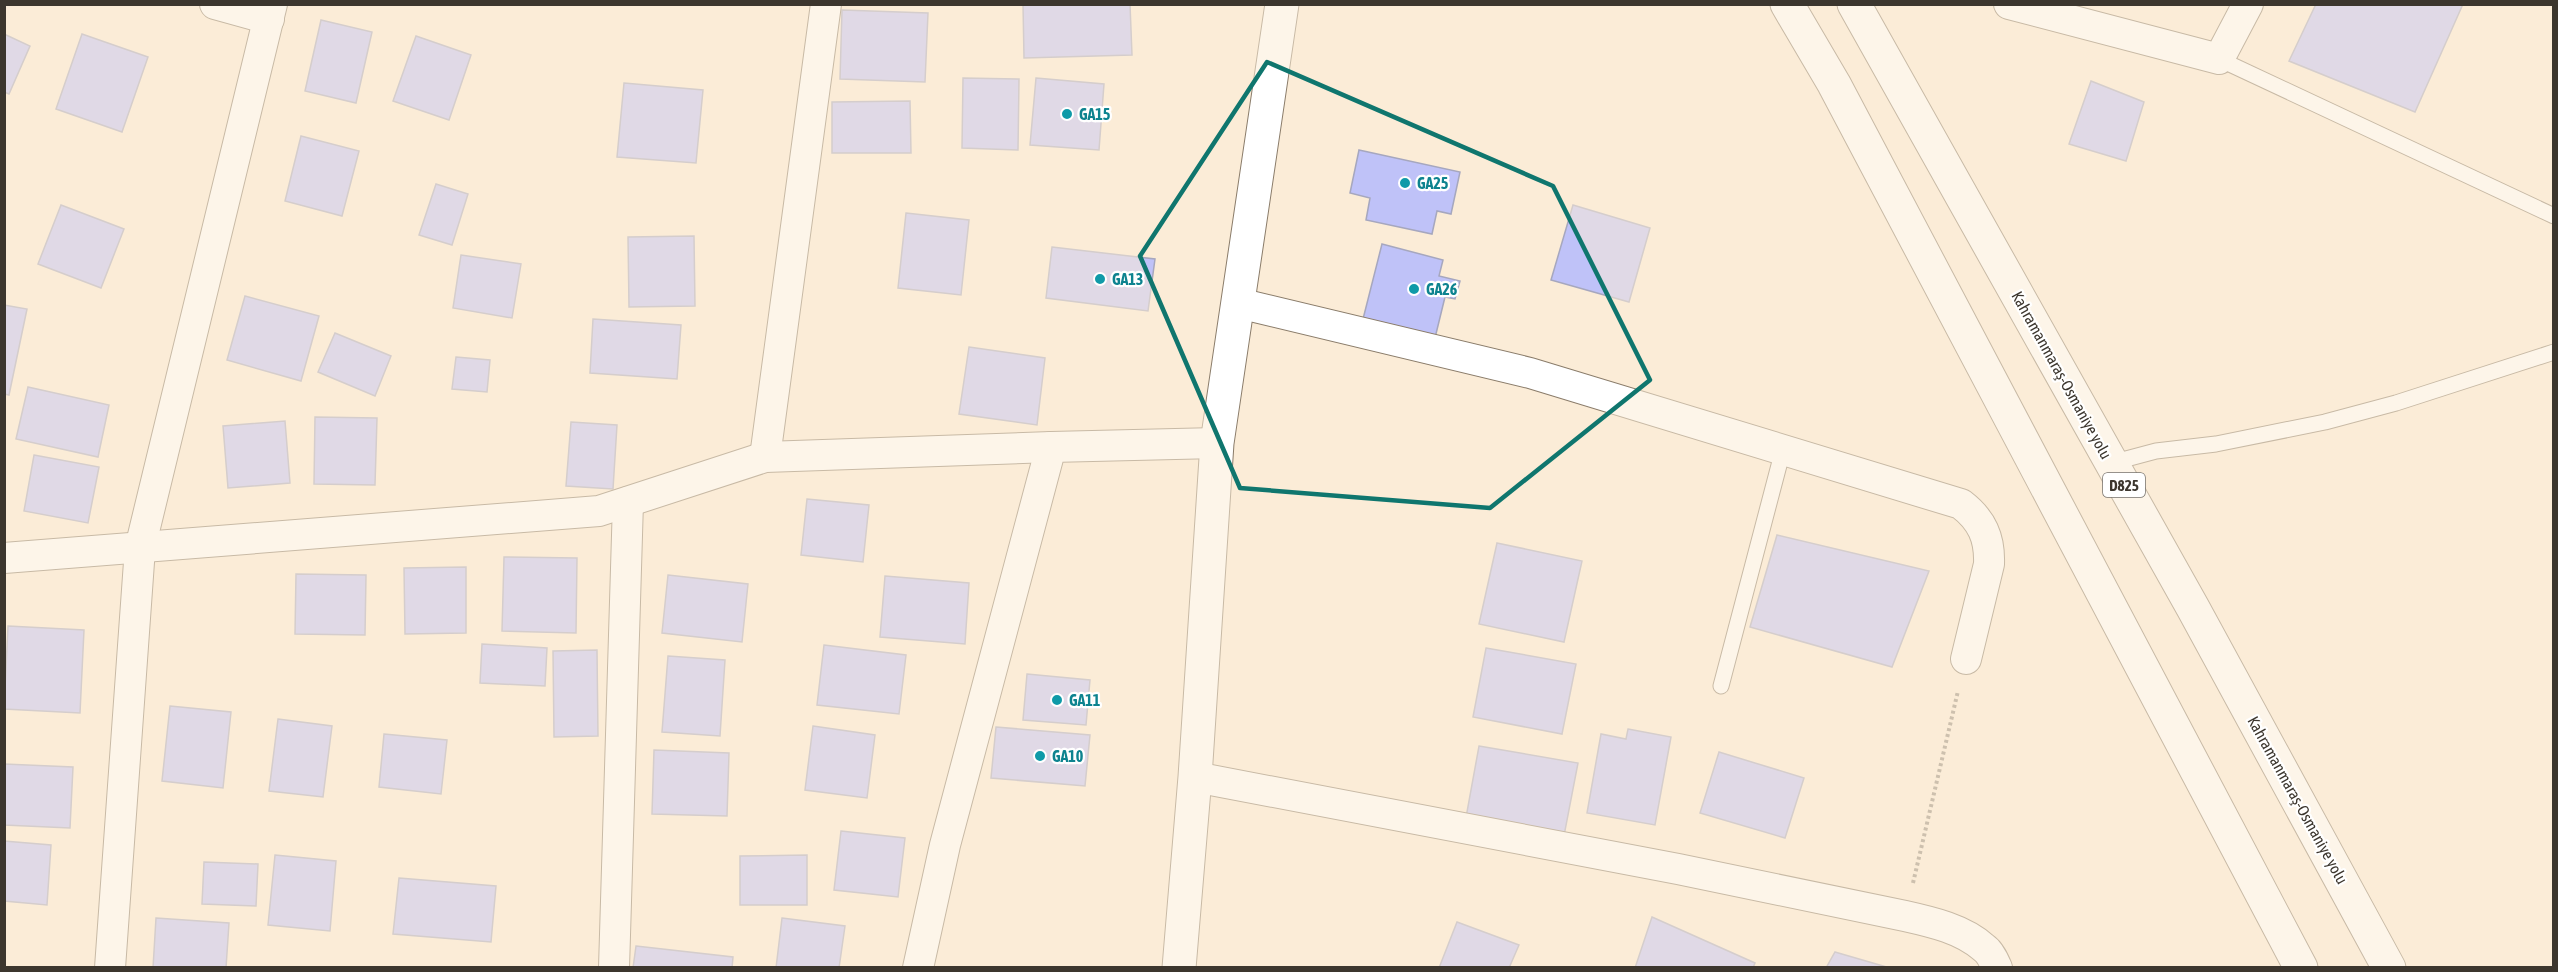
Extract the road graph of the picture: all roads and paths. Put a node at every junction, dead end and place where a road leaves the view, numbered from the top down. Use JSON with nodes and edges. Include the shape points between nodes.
{"nodes":[{"id":1,"x":215,"y":4,"type":"edge"},
{"id":2,"x":826,"y":4,"type":"edge"},
{"id":3,"x":1282,"y":4,"type":"edge"},
{"id":4,"x":1787,"y":4,"type":"edge"},
{"id":5,"x":1854,"y":4,"type":"edge"},
{"id":6,"x":2009,"y":4,"type":"edge"},
{"id":7,"x":2248,"y":4,"type":"edge"},
{"id":8,"x":270,"y":12,"type":"edge"},
{"id":9,"x":2219,"y":59,"type":"junction"},
{"id":10,"x":2553,"y":216,"type":"edge"},
{"id":11,"x":1238,"y":303,"type":"junction"},
{"id":12,"x":2553,"y":352,"type":"edge"},
{"id":13,"x":1217,"y":443,"type":"junction"},
{"id":14,"x":1051,"y":447,"type":"junction"},
{"id":15,"x":1783,"y":450,"type":"junction"},
{"id":16,"x":765,"y":457,"type":"junction"},
{"id":17,"x":2111,"y":463,"type":"junction"},
{"id":18,"x":628,"y":502,"type":"junction"},
{"id":19,"x":140,"y":548,"type":"junction"},
{"id":20,"x":4,"y":558,"type":"edge"},
{"id":21,"x":1966,"y":659,"type":"joint"},
{"id":22,"x":1721,"y":686,"type":"dead end"},
{"id":23,"x":1195,"y":777,"type":"junction"},
{"id":24,"x":1905,"y":916,"type":"junction"},
{"id":25,"x":110,"y":968,"type":"edge"},
{"id":26,"x":614,"y":968,"type":"edge"},
{"id":27,"x":918,"y":968,"type":"edge"},
{"id":28,"x":1179,"y":968,"type":"edge"},
{"id":29,"x":1997,"y":968,"type":"edge"},
{"id":30,"x":2301,"y":968,"type":"edge"},
{"id":31,"x":2389,"y":968,"type":"edge"}],
"edges":[{"from":1,"to":8,"type":"street"},
{"from":2,"to":16,"type":"street"},
{"from":3,"to":11,"type":"main road"},
{"from":4,"to":30,"type":"main road","via":[[1839,94]]},
{"from":5,"to":17,"type":"main road","name":"Kahramanmaraş-Osmaniye yolu","number":"D825"},
{"from":6,"to":9,"type":"street"},
{"from":7,"to":9,"type":"street"},
{"from":8,"to":19,"type":"street"},
{"from":9,"to":10,"type":"lane"},
{"from":11,"to":13,"type":"main road"},
{"from":11,"to":15,"type":"street","via":[[1530,373]]},
{"from":12,"to":17,"type":"lane","via":[[2325,422],[2216,444],[2156,451]]},
{"from":13,"to":14,"type":"street"},
{"from":13,"to":23,"type":"main road"},
{"from":14,"to":16,"type":"street"},
{"from":14,"to":27,"type":"street","via":[[945,845]]},
{"from":15,"to":21,"type":"street","via":[[1961,504],[1971,512],[1986,535],[1989,564]]},
{"from":15,"to":22,"type":"lane"},
{"from":16,"to":18,"type":"street"},
{"from":17,"to":31,"type":"main road","name":"Kahramanmaraş-Osmaniye yolu","number":"D825"},
{"from":18,"to":19,"type":"street","via":[[599,511]]},
{"from":18,"to":26,"type":"street"},
{"from":19,"to":20,"type":"street"},
{"from":19,"to":25,"type":"street"},
{"from":21,"to":24,"type":"path"},
{"from":23,"to":24,"type":"street"},
{"from":23,"to":28,"type":"main road"},
{"from":24,"to":29,"type":"street","via":[[1962,934],[1985,948]]}]}
